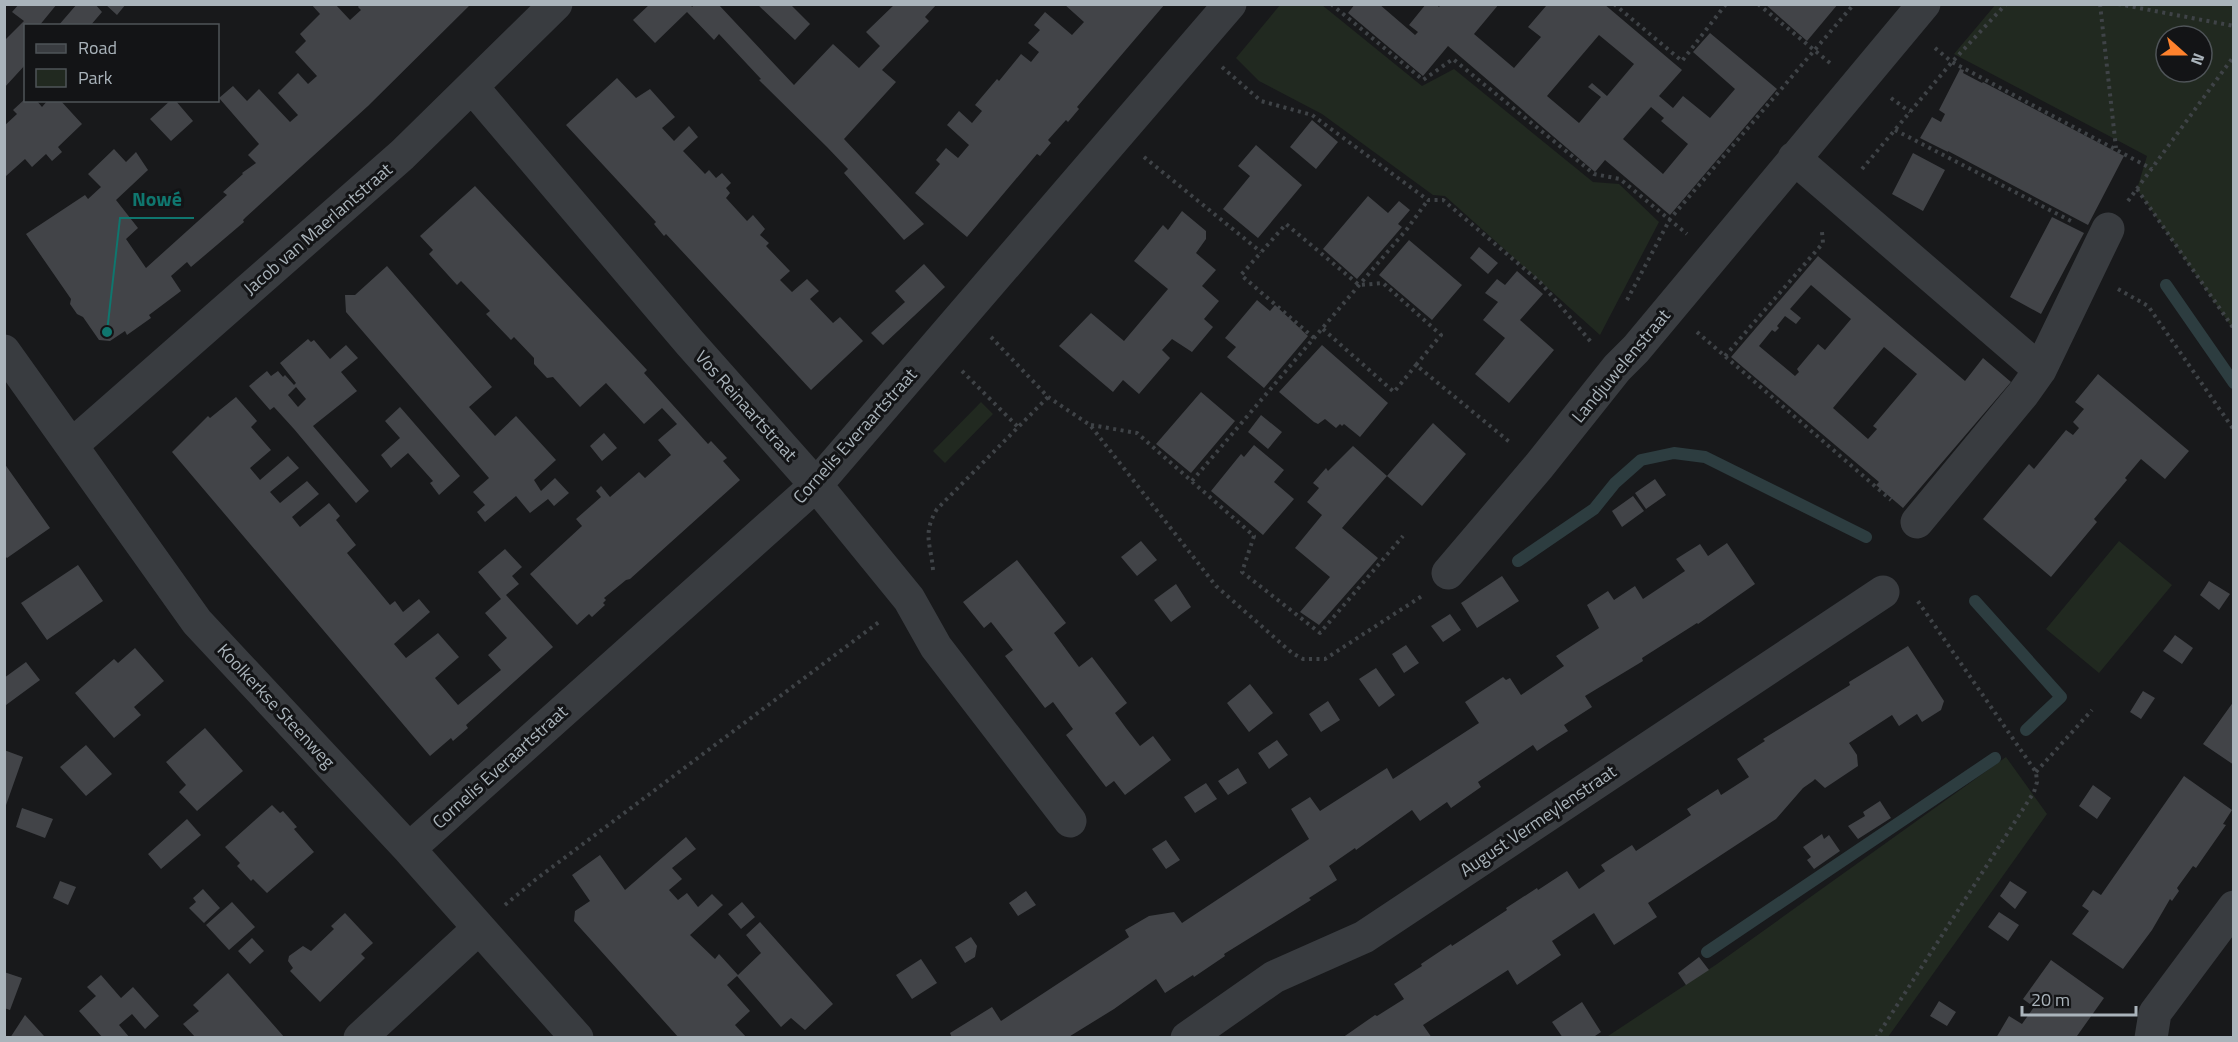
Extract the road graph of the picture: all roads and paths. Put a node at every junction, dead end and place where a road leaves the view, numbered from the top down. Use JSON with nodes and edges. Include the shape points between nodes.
{"nodes":[{"id":1,"x":556,"y":4,"type":"edge"},
{"id":2,"x":1230,"y":4,"type":"edge"},
{"id":3,"x":1331,"y":4,"type":"edge"},
{"id":4,"x":1614,"y":4,"type":"edge"},
{"id":5,"x":1726,"y":4,"type":"edge"},
{"id":6,"x":1758,"y":4,"type":"edge"},
{"id":7,"x":1854,"y":4,"type":"edge"},
{"id":8,"x":2006,"y":4,"type":"edge"},
{"id":9,"x":2100,"y":4,"type":"edge"},
{"id":10,"x":2118,"y":4,"type":"edge"},
{"id":11,"x":1916,"y":14,"type":"edge"},
{"id":12,"x":2234,"y":26,"type":"edge"},
{"id":13,"x":1196,"y":44,"type":"junction"},
{"id":14,"x":1815,"y":50,"type":"junction"},
{"id":15,"x":2234,"y":56,"type":"edge"},
{"id":16,"x":1953,"y":62,"type":"junction"},
{"id":17,"x":1866,"y":73,"type":"junction"},
{"id":18,"x":473,"y":88,"type":"junction"},
{"id":19,"x":1895,"y":130,"type":"junction"},
{"id":20,"x":1118,"y":135,"type":"junction"},
{"id":21,"x":2116,"y":149,"type":"junction"},
{"id":22,"x":1794,"y":158,"type":"junction"},
{"id":23,"x":2152,"y":169,"type":"junction"},
{"id":24,"x":2137,"y":189,"type":"junction"},
{"id":25,"x":1839,"y":197,"type":"junction"},
{"id":26,"x":1428,"y":200,"type":"junction"},
{"id":27,"x":1670,"y":219,"type":"junction"},
{"id":28,"x":2106,"y":233,"type":"junction"},
{"id":29,"x":1261,"y":252,"type":"junction"},
{"id":30,"x":1713,"y":255,"type":"junction"},
{"id":31,"x":2088,"y":272,"type":"junction"},
{"id":32,"x":1636,"y":283,"type":"junction"},
{"id":33,"x":1359,"y":285,"type":"junction"},
{"id":34,"x":1625,"y":302,"type":"dead end"},
{"id":35,"x":1669,"y":308,"type":"junction"},
{"id":36,"x":967,"y":309,"type":"junction"},
{"id":37,"x":1323,"y":329,"type":"junction"},
{"id":38,"x":2234,"y":329,"type":"edge"},
{"id":39,"x":1314,"y":338,"type":"junction"},
{"id":40,"x":936,"y":345,"type":"junction"},
{"id":41,"x":4,"y":351,"type":"edge"},
{"id":42,"x":1725,"y":356,"type":"junction"},
{"id":43,"x":1416,"y":365,"type":"junction"},
{"id":44,"x":1617,"y":368,"type":"junction"},
{"id":45,"x":2040,"y":370,"type":"junction"},
{"id":46,"x":1048,"y":397,"type":"junction"},
{"id":47,"x":1090,"y":425,"type":"junction"},
{"id":48,"x":1019,"y":428,"type":"junction"},
{"id":49,"x":2234,"y":430,"type":"edge"},
{"id":50,"x":72,"y":445,"type":"junction"},
{"id":51,"x":1539,"y":466,"type":"junction"},
{"id":52,"x":1192,"y":481,"type":"junction"},
{"id":53,"x":816,"y":484,"type":"junction"},
{"id":54,"x":1917,"y":522,"type":"joint"},
{"id":55,"x":1403,"y":536,"type":"dead end"},
{"id":56,"x":1448,"y":573,"type":"joint"},
{"id":57,"x":1883,"y":592,"type":"dead end"},
{"id":58,"x":1915,"y":598,"type":"dead end"},
{"id":59,"x":909,"y":599,"type":"junction"},
{"id":60,"x":2092,"y":710,"type":"dead end"},
{"id":61,"x":2036,"y":772,"type":"junction"},
{"id":62,"x":1070,"y":821,"type":"dead end"},
{"id":63,"x":409,"y":849,"type":"junction"},
{"id":64,"x":2234,"y":907,"type":"edge"},
{"id":65,"x":478,"y":928,"type":"junction"},
{"id":66,"x":360,"y":1038,"type":"edge"},
{"id":67,"x":577,"y":1038,"type":"edge"},
{"id":68,"x":1187,"y":1038,"type":"edge"},
{"id":69,"x":1876,"y":1038,"type":"edge"},
{"id":70,"x":2151,"y":1038,"type":"edge"}],
"edges":[{"from":1,"to":18,"type":"street","name":"Jacob van Maerlantstraat"},
{"from":2,"to":13,"type":"street","name":"Cornelis Everaartstraat"},
{"from":3,"to":27,"type":"path","via":[[1423,80],[1453,59],[1594,174],[1620,179]]},
{"from":4,"to":5,"type":"path","via":[[1682,61]]},
{"from":6,"to":14,"type":"path"},
{"from":7,"to":14,"type":"path"},
{"from":8,"to":16,"type":"path"},
{"from":9,"to":21,"type":"path"},
{"from":10,"to":12,"type":"path"},
{"from":11,"to":16,"type":"path"},
{"from":11,"to":17,"type":"street","name":"Landjuwelenstraat"},
{"from":13,"to":20,"type":"street","name":"Cornelis Everaartstraat"},
{"from":13,"to":26,"type":"path","via":[[1261,101],[1312,115]]},
{"from":14,"to":17,"type":"path","via":[[1833,65]]},
{"from":14,"to":27,"type":"path"},
{"from":15,"to":23,"type":"path"},
{"from":16,"to":19,"type":"path"},
{"from":16,"to":21,"type":"path"},
{"from":17,"to":22,"type":"street","name":"Landjuwelenstraat"},
{"from":18,"to":50,"type":"street","name":"Jacob van Maerlantstraat"},
{"from":18,"to":53,"type":"street","name":"Vos Reinaartstraat"},
{"from":19,"to":25,"type":"path"},
{"from":19,"to":28,"type":"path"},
{"from":20,"to":29,"type":"path"},
{"from":20,"to":36,"type":"street","name":"Cornelis Everaartstraat"},
{"from":21,"to":23,"type":"path"},
{"from":22,"to":25,"type":"street"},
{"from":22,"to":30,"type":"street","name":"Landjuwelenstraat"},
{"from":23,"to":24,"type":"path"},
{"from":24,"to":28,"type":"path"},
{"from":24,"to":38,"type":"path"},
{"from":25,"to":42,"type":"path","via":[[1822,225],[1822,243]]},
{"from":25,"to":45,"type":"street"},
{"from":26,"to":33,"type":"path"},
{"from":26,"to":44,"type":"path","via":[[1443,200],[1540,282]]},
{"from":27,"to":30,"type":"path"},
{"from":27,"to":32,"type":"path"},
{"from":28,"to":31,"type":"street"},
{"from":29,"to":33,"type":"path","via":[[1286,224]]},
{"from":29,"to":39,"type":"path","via":[[1241,275]]},
{"from":30,"to":35,"type":"street","name":"Landjuwelenstraat"},
{"from":31,"to":45,"type":"street"},
{"from":31,"to":49,"type":"path","via":[[2148,306]]},
{"from":32,"to":34,"type":"path"},
{"from":32,"to":35,"type":"path"},
{"from":33,"to":37,"type":"path"},
{"from":33,"to":43,"type":"path","via":[[1383,283],[1441,335]]},
{"from":35,"to":42,"type":"path"},
{"from":35,"to":44,"type":"street","name":"Landjuwelenstraat"},
{"from":36,"to":40,"type":"street","name":"Cornelis Everaartstraat"},
{"from":36,"to":46,"type":"path"},
{"from":37,"to":39,"type":"path"},
{"from":37,"to":43,"type":"path","via":[[1394,392]]},
{"from":39,"to":52,"type":"path"},
{"from":40,"to":48,"type":"path"},
{"from":40,"to":53,"type":"street","name":"Cornelis Everaartstraat"},
{"from":41,"to":50,"type":"street","name":"Koolkerkse Steenweg"},
{"from":42,"to":54,"type":"path"},
{"from":43,"to":51,"type":"path"},
{"from":44,"to":51,"type":"street","name":"Landjuwelenstraat"},
{"from":45,"to":54,"type":"street"},
{"from":46,"to":47,"type":"path"},
{"from":46,"to":48,"type":"path"},
{"from":47,"to":52,"type":"path","via":[[1137,434]]},
{"from":47,"to":56,"type":"path","via":[[1216,586],[1303,659],[1325,659],[1420,598]]},
{"from":48,"to":59,"type":"path","via":[[937,509],[928,523],[933,572],[927,585]]},
{"from":50,"to":63,"type":"street","name":"Koolkerkse Steenweg","via":[[197,622]]},
{"from":51,"to":56,"type":"street","name":"Landjuwelenstraat"},
{"from":52,"to":55,"type":"path","via":[[1254,536],[1242,572],[1320,633]]},
{"from":53,"to":59,"type":"street","name":"Vos Reinaartstraat"},
{"from":53,"to":63,"type":"street","name":"Cornelis Everaartstraat"},
{"from":57,"to":68,"type":"street","name":"August Vermeylenstraat","via":[[1364,937],[1274,978]]},
{"from":58,"to":61,"type":"path"},
{"from":59,"to":62,"type":"street","name":"Vos Reinaartstraat","via":[[936,647]]},
{"from":59,"to":65,"type":"path","via":[[535,880]]},
{"from":60,"to":61,"type":"path"},
{"from":61,"to":69,"type":"path","via":[[2034,792]]},
{"from":63,"to":65,"type":"street","name":"Koolkerkse Steenweg"},
{"from":64,"to":70,"type":"street","via":[[2155,1013]]},
{"from":65,"to":66,"type":"street"},
{"from":65,"to":67,"type":"street","name":"Koolkerkse Steenweg"}]}
